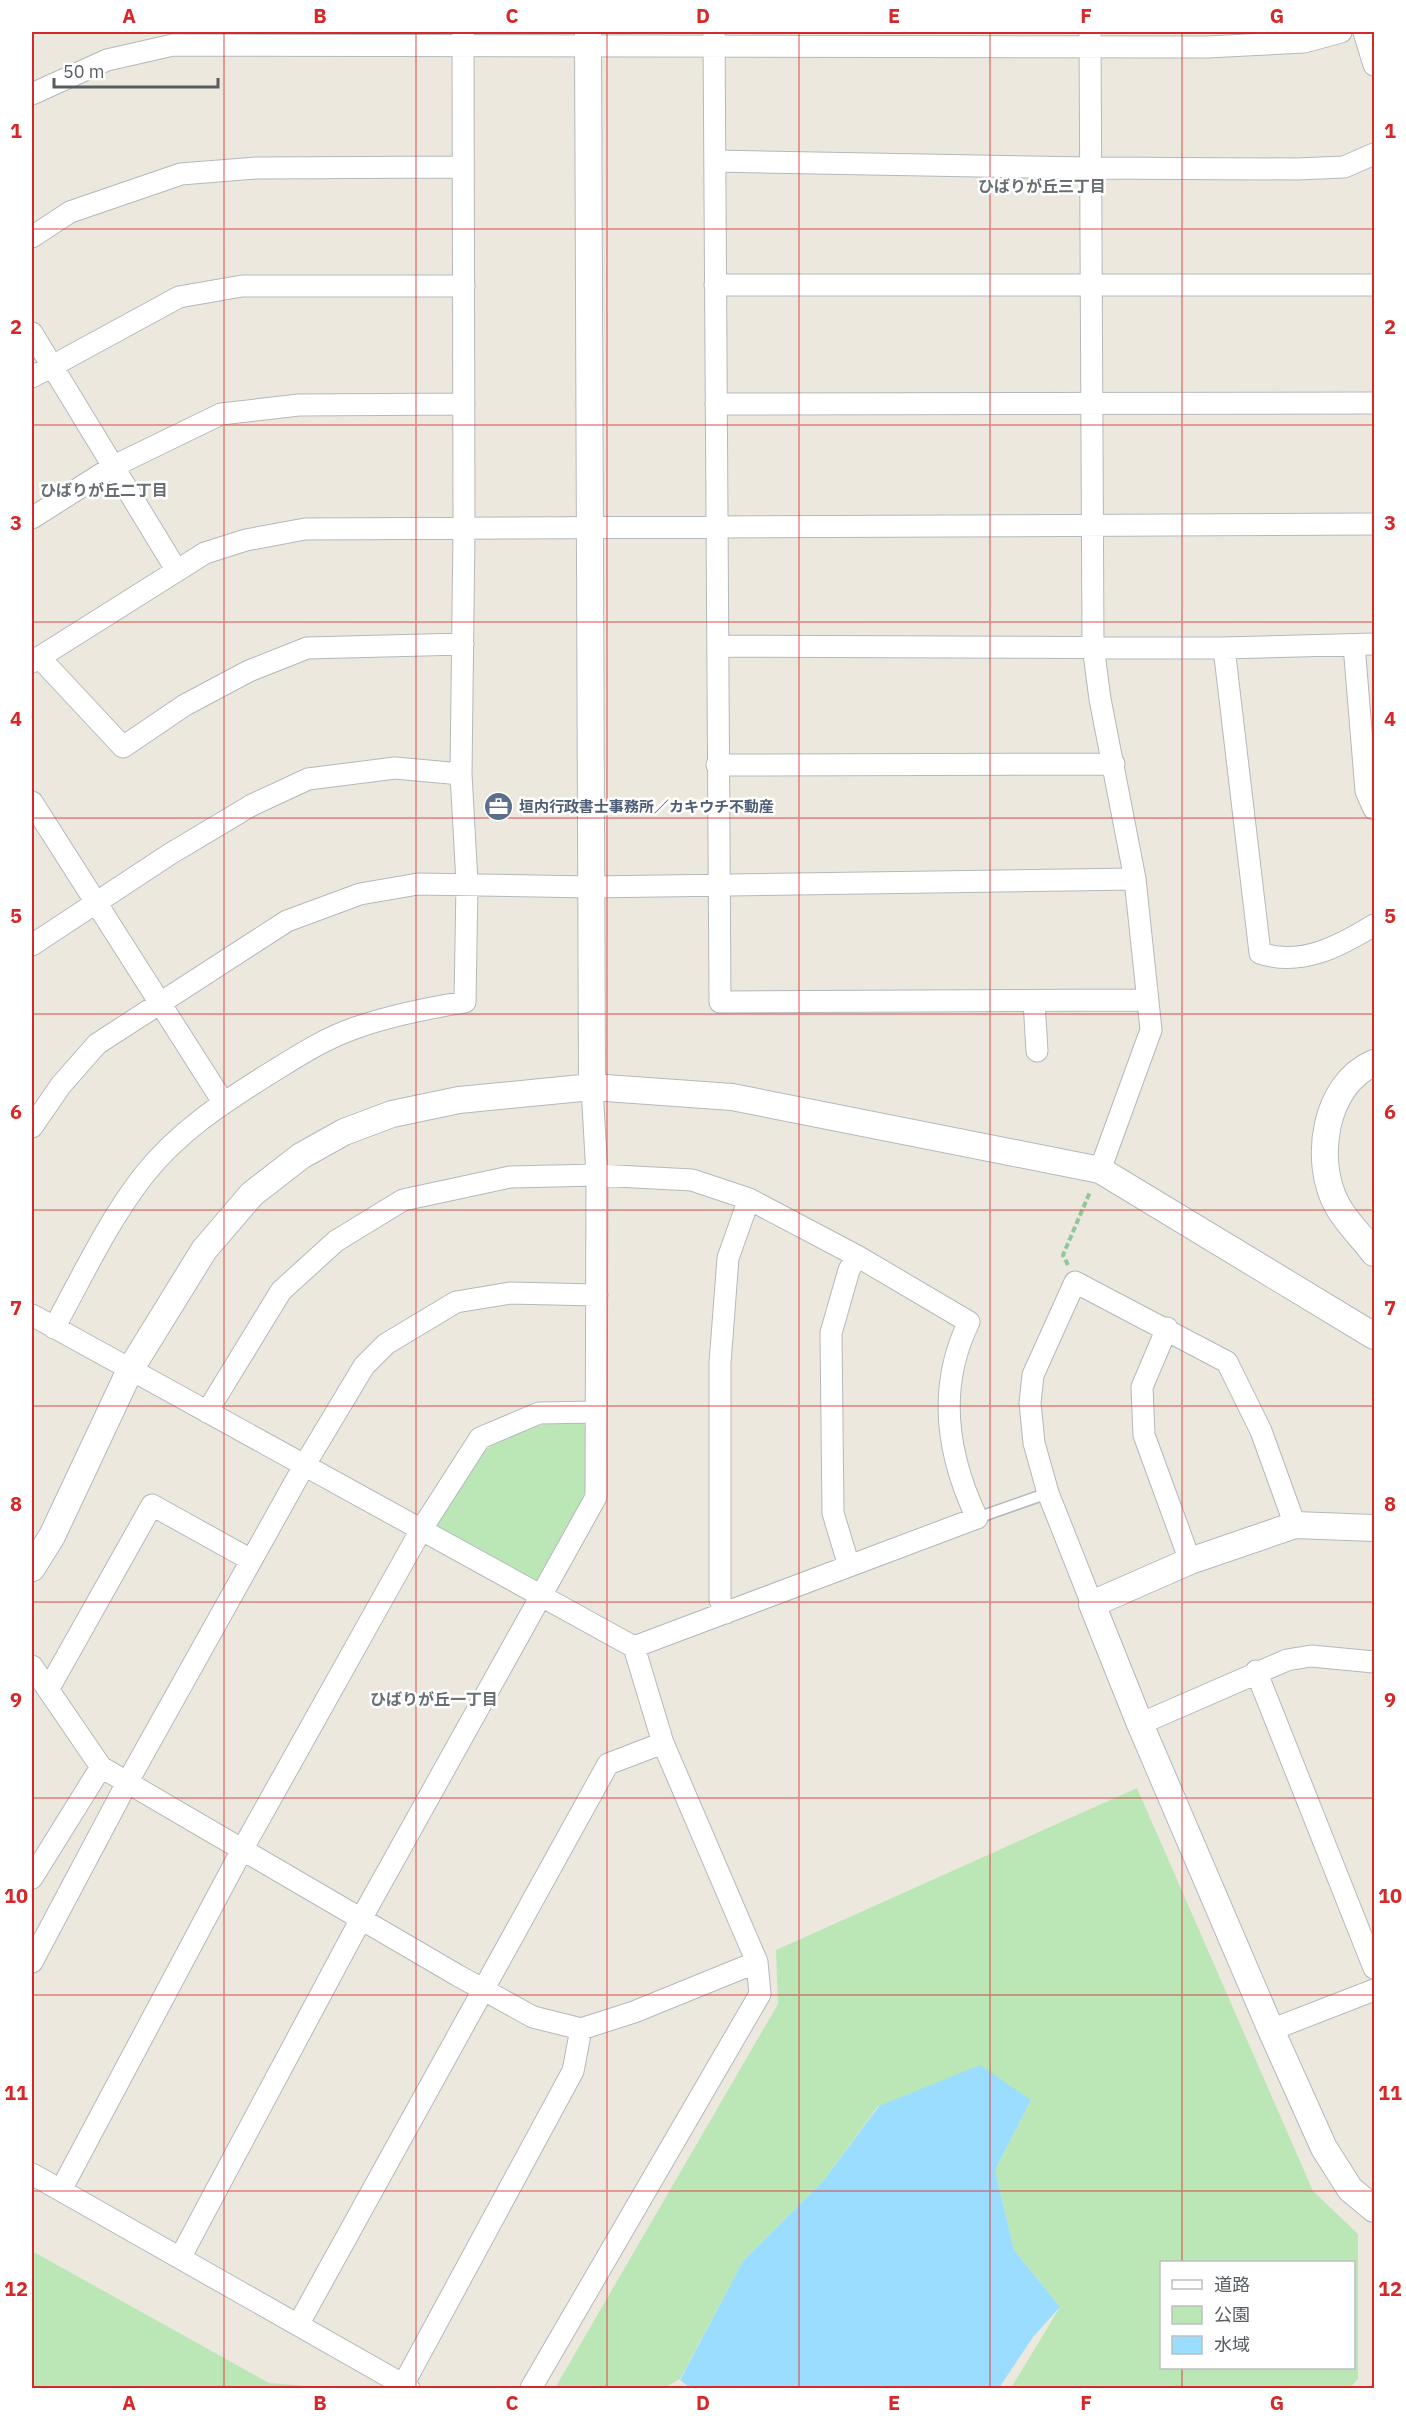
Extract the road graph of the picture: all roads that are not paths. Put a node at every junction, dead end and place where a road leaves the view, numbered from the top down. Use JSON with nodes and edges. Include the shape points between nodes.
{"nodes":[{"id":1,"x":1341,"y":32,"type":"edge"},
{"id":2,"x":1364,"y":32,"type":"edge"},
{"id":3,"x":588,"y":39,"type":"edge"},
{"id":4,"x":714,"y":39,"type":"edge"},
{"id":5,"x":1090,"y":39,"type":"edge"},
{"id":6,"x":1207,"y":39,"type":"edge"},
{"id":7,"x":463,"y":40,"type":"edge"},
{"id":8,"x":1374,"y":65,"type":"edge"},
{"id":9,"x":32,"y":94,"type":"edge"},
{"id":10,"x":1374,"y":154,"type":"edge"},
{"id":11,"x":715,"y":161,"type":"junction"},
{"id":12,"x":463,"y":166,"type":"junction"},
{"id":13,"x":1089,"y":168,"type":"junction"},
{"id":14,"x":32,"y":237,"type":"edge"},
{"id":15,"x":715,"y":285,"type":"junction"},
{"id":16,"x":1090,"y":285,"type":"junction"},
{"id":17,"x":1374,"y":285,"type":"edge"},
{"id":18,"x":464,"y":286,"type":"junction"},
{"id":19,"x":32,"y":333,"type":"edge"},
{"id":20,"x":52,"y":365,"type":"junction"},
{"id":21,"x":32,"y":377,"type":"edge"},
{"id":22,"x":1090,"y":402,"type":"junction"},
{"id":23,"x":1374,"y":403,"type":"edge"},
{"id":24,"x":464,"y":404,"type":"junction"},
{"id":25,"x":716,"y":404,"type":"junction"},
{"id":26,"x":114,"y":466,"type":"junction"},
{"id":27,"x":32,"y":518,"type":"edge"},
{"id":28,"x":1374,"y":524,"type":"edge"},
{"id":29,"x":1092,"y":526,"type":"junction"},
{"id":30,"x":716,"y":528,"type":"junction"},
{"id":31,"x":464,"y":529,"type":"junction"},
{"id":32,"x":590,"y":529,"type":"junction"},
{"id":33,"x":177,"y":571,"type":"junction"},
{"id":34,"x":463,"y":644,"type":"junction"},
{"id":35,"x":1364,"y":645,"type":"edge"},
{"id":36,"x":718,"y":646,"type":"junction"},
{"id":37,"x":1093,"y":646,"type":"junction"},
{"id":38,"x":1224,"y":648,"type":"junction"},
{"id":39,"x":35,"y":660,"type":"edge"},
{"id":40,"x":1114,"y":764,"type":"junction"},
{"id":41,"x":717,"y":765,"type":"junction"},
{"id":42,"x":461,"y":774,"type":"junction"},
{"id":43,"x":32,"y":802,"type":"edge"},
{"id":44,"x":1374,"y":809,"type":"edge"},
{"id":45,"x":1135,"y":879,"type":"junction"},
{"id":46,"x":467,"y":883,"type":"junction"},
{"id":47,"x":718,"y":885,"type":"junction"},
{"id":48,"x":591,"y":887,"type":"junction"},
{"id":49,"x":95,"y":902,"type":"junction"},
{"id":50,"x":1374,"y":925,"type":"edge"},
{"id":51,"x":32,"y":945,"type":"edge"},
{"id":52,"x":1148,"y":1000,"type":"junction"},
{"id":53,"x":1034,"y":1001,"type":"junction"},
{"id":54,"x":159,"y":1003,"type":"junction"},
{"id":55,"x":1037,"y":1051,"type":"dead end"},
{"id":56,"x":1374,"y":1063,"type":"edge"},
{"id":57,"x":592,"y":1087,"type":"junction"},
{"id":58,"x":223,"y":1102,"type":"junction"},
{"id":59,"x":32,"y":1127,"type":"edge"},
{"id":60,"x":1100,"y":1170,"type":"junction"},
{"id":61,"x":597,"y":1175,"type":"junction"},
{"id":62,"x":749,"y":1199,"type":"junction"},
{"id":63,"x":1374,"y":1253,"type":"edge"},
{"id":64,"x":857,"y":1256,"type":"junction"},
{"id":65,"x":597,"y":1295,"type":"junction"},
{"id":66,"x":32,"y":1316,"type":"edge"},
{"id":67,"x":54,"y":1328,"type":"junction"},
{"id":68,"x":1167,"y":1328,"type":"junction"},
{"id":69,"x":1374,"y":1336,"type":"edge"},
{"id":70,"x":130,"y":1370,"type":"junction"},
{"id":71,"x":207,"y":1412,"type":"junction"},
{"id":72,"x":596,"y":1412,"type":"junction"},
{"id":73,"x":304,"y":1466,"type":"junction"},
{"id":74,"x":1048,"y":1493,"type":"junction"},
{"id":75,"x":977,"y":1518,"type":"junction"},
{"id":76,"x":1295,"y":1525,"type":"junction"},
{"id":77,"x":1374,"y":1528,"type":"edge"},
{"id":78,"x":421,"y":1530,"type":"junction"},
{"id":79,"x":251,"y":1560,"type":"junction"},
{"id":80,"x":1190,"y":1561,"type":"junction"},
{"id":81,"x":849,"y":1566,"type":"junction"},
{"id":82,"x":32,"y":1568,"type":"edge"},
{"id":83,"x":541,"y":1595,"type":"junction"},
{"id":84,"x":1092,"y":1604,"type":"junction"},
{"id":85,"x":726,"y":1613,"type":"junction"},
{"id":86,"x":634,"y":1647,"type":"junction"},
{"id":87,"x":1374,"y":1662,"type":"edge"},
{"id":88,"x":32,"y":1666,"type":"edge"},
{"id":89,"x":1256,"y":1671,"type":"junction"},
{"id":90,"x":49,"y":1688,"type":"junction"},
{"id":91,"x":1140,"y":1724,"type":"junction"},
{"id":92,"x":663,"y":1743,"type":"junction"},
{"id":93,"x":100,"y":1767,"type":"junction"},
{"id":94,"x":127,"y":1783,"type":"junction"},
{"id":95,"x":242,"y":1850,"type":"junction"},
{"id":96,"x":32,"y":1878,"type":"edge"},
{"id":97,"x":361,"y":1919,"type":"junction"},
{"id":98,"x":32,"y":1962,"type":"edge"},
{"id":99,"x":757,"y":1962,"type":"junction"},
{"id":100,"x":1374,"y":1968,"type":"edge"},
{"id":101,"x":483,"y":1989,"type":"junction"},
{"id":102,"x":1374,"y":1990,"type":"edge"},
{"id":103,"x":580,"y":2029,"type":"junction"},
{"id":104,"x":1271,"y":2030,"type":"junction"},
{"id":105,"x":32,"y":2174,"type":"edge"},
{"id":106,"x":61,"y":2190,"type":"junction"},
{"id":107,"x":1374,"y":2209,"type":"edge"},
{"id":108,"x":180,"y":2258,"type":"junction"},
{"id":109,"x":298,"y":2325,"type":"junction"},
{"id":110,"x":406,"y":2387,"type":"edge"},
{"id":111,"x":531,"y":2388,"type":"edge"}],
"edges":[{"from":1,"to":6,"type":"street","via":[[1304,42]]},
{"from":2,"to":8,"type":"street"},
{"from":3,"to":4,"type":"street"},
{"from":3,"to":7,"type":"street"},
{"from":3,"to":32,"type":"street"},
{"from":4,"to":5,"type":"street"},
{"from":4,"to":11,"type":"street"},
{"from":5,"to":6,"type":"street"},
{"from":5,"to":13,"type":"street"},
{"from":7,"to":9,"type":"street","via":[[172,45],[107,60]]},
{"from":7,"to":12,"type":"street"},
{"from":10,"to":13,"type":"street","via":[[1344,167]]},
{"from":11,"to":13,"type":"street"},
{"from":11,"to":15,"type":"street"},
{"from":12,"to":14,"type":"street","via":[[257,168],[181,174],[70,212]]},
{"from":12,"to":18,"type":"street"},
{"from":13,"to":16,"type":"street"},
{"from":15,"to":16,"type":"street"},
{"from":15,"to":25,"type":"street"},
{"from":16,"to":17,"type":"street"},
{"from":16,"to":22,"type":"street"},
{"from":18,"to":20,"type":"street","via":[[242,286],[179,297]]},
{"from":18,"to":24,"type":"street"},
{"from":19,"to":20,"type":"street"},
{"from":20,"to":21,"type":"street"},
{"from":20,"to":26,"type":"street"},
{"from":22,"to":23,"type":"street"},
{"from":22,"to":25,"type":"street"},
{"from":22,"to":29,"type":"street"},
{"from":24,"to":26,"type":"street","via":[[299,405],[221,414]]},
{"from":24,"to":31,"type":"street"},
{"from":25,"to":30,"type":"street"},
{"from":26,"to":27,"type":"street"},
{"from":26,"to":33,"type":"street"},
{"from":28,"to":29,"type":"street"},
{"from":29,"to":30,"type":"street"},
{"from":29,"to":37,"type":"street"},
{"from":30,"to":32,"type":"street"},
{"from":30,"to":36,"type":"street"},
{"from":31,"to":32,"type":"street"},
{"from":31,"to":33,"type":"street","via":[[305,529],[246,540],[206,554]]},
{"from":31,"to":34,"type":"street"},
{"from":32,"to":48,"type":"street"},
{"from":33,"to":39,"type":"street"},
{"from":34,"to":39,"type":"street","via":[[307,648],[249,671],[185,705],[123,747]]},
{"from":34,"to":42,"type":"street"},
{"from":35,"to":38,"type":"street"},
{"from":35,"to":44,"type":"street","via":[[1366,791]]},
{"from":36,"to":37,"type":"street"},
{"from":36,"to":41,"type":"street"},
{"from":37,"to":38,"type":"street"},
{"from":37,"to":40,"type":"street"},
{"from":38,"to":50,"type":"street","via":[[1260,953],[1278,959],[1308,956],[1340,946]]},
{"from":40,"to":41,"type":"street"},
{"from":40,"to":45,"type":"street"},
{"from":41,"to":47,"type":"street"},
{"from":42,"to":46,"type":"street"},
{"from":42,"to":49,"type":"street","via":[[395,768],[308,779],[252,805]]},
{"from":43,"to":49,"type":"street"},
{"from":45,"to":47,"type":"street"},
{"from":45,"to":52,"type":"street"},
{"from":46,"to":48,"type":"street"},
{"from":46,"to":54,"type":"street","via":[[418,884],[360,894],[287,921]]},
{"from":46,"to":58,"type":"street","via":[[465,1002],[407,1012],[353,1028],[304,1052]]},
{"from":47,"to":48,"type":"street"},
{"from":47,"to":53,"type":"street","via":[[720,1002]]},
{"from":48,"to":57,"type":"street"},
{"from":49,"to":51,"type":"street"},
{"from":49,"to":54,"type":"street"},
{"from":52,"to":53,"type":"street"},
{"from":52,"to":60,"type":"street","via":[[1151,1029]]},
{"from":53,"to":55,"type":"street"},
{"from":54,"to":58,"type":"street"},
{"from":54,"to":59,"type":"street","via":[[97,1044],[61,1085]]},
{"from":56,"to":63,"type":"street","via":[[1343,1088],[1330,1116],[1324,1150],[1327,1178],[1337,1205]]},
{"from":57,"to":60,"type":"street","via":[[732,1097]]},
{"from":57,"to":61,"type":"street"},
{"from":57,"to":70,"type":"street","via":[[459,1100],[392,1114],[344,1132],[301,1156],[252,1194],[204,1250]]},
{"from":58,"to":67,"type":"street","via":[[181,1134],[144,1175]]},
{"from":60,"to":69,"type":"street"},
{"from":61,"to":62,"type":"street","via":[[692,1180]]},
{"from":61,"to":65,"type":"street"},
{"from":61,"to":71,"type":"street","via":[[510,1176],[403,1200],[336,1241],[281,1291]]},
{"from":62,"to":64,"type":"street"},
{"from":62,"to":85,"type":"street","via":[[728,1258],[720,1363],[720,1600]]},
{"from":64,"to":75,"type":"street","via":[[969,1322],[957,1346],[948,1401],[950,1437]]},
{"from":64,"to":81,"type":"street","via":[[849,1270],[831,1333],[833,1513]]},
{"from":65,"to":72,"type":"street"},
{"from":65,"to":73,"type":"street","via":[[510,1293],[456,1302],[419,1322],[386,1344],[364,1366]]},
{"from":66,"to":67,"type":"street"},
{"from":67,"to":70,"type":"street"},
{"from":68,"to":74,"type":"street","via":[[1075,1282],[1033,1375],[1029,1403],[1034,1443]]},
{"from":68,"to":76,"type":"street","via":[[1227,1362],[1261,1431]]},
{"from":68,"to":80,"type":"street","via":[[1142,1387],[1144,1435]]},
{"from":70,"to":71,"type":"street"},
{"from":70,"to":82,"type":"street","via":[[52,1536]]},
{"from":71,"to":73,"type":"street"},
{"from":72,"to":78,"type":"street","via":[[539,1413],[480,1438]]},
{"from":72,"to":83,"type":"street","via":[[596,1497]]},
{"from":73,"to":78,"type":"street"},
{"from":73,"to":79,"type":"street"},
{"from":74,"to":75,"type":"lane"},
{"from":74,"to":84,"type":"street"},
{"from":75,"to":81,"type":"street"},
{"from":76,"to":77,"type":"street"},
{"from":76,"to":80,"type":"street"},
{"from":78,"to":83,"type":"street"},
{"from":78,"to":95,"type":"street"},
{"from":79,"to":90,"type":"street","via":[[152,1505]]},
{"from":79,"to":94,"type":"street"},
{"from":80,"to":84,"type":"street"},
{"from":81,"to":85,"type":"street"},
{"from":83,"to":86,"type":"street"},
{"from":83,"to":97,"type":"street"},
{"from":84,"to":91,"type":"street"},
{"from":85,"to":86,"type":"street"},
{"from":86,"to":92,"type":"street"},
{"from":87,"to":89,"type":"street","via":[[1311,1656]]},
{"from":88,"to":90,"type":"street"},
{"from":89,"to":91,"type":"street"},
{"from":89,"to":100,"type":"street"},
{"from":90,"to":93,"type":"street"},
{"from":91,"to":104,"type":"street"},
{"from":92,"to":99,"type":"street"},
{"from":92,"to":101,"type":"street","via":[[608,1764]]},
{"from":93,"to":94,"type":"street"},
{"from":93,"to":96,"type":"street"},
{"from":94,"to":95,"type":"street"},
{"from":94,"to":98,"type":"street"},
{"from":95,"to":97,"type":"street"},
{"from":95,"to":106,"type":"street"},
{"from":97,"to":101,"type":"street"},
{"from":97,"to":108,"type":"street"},
{"from":99,"to":103,"type":"street","via":[[634,2012]]},
{"from":99,"to":111,"type":"street","via":[[759,1994]]},
{"from":101,"to":103,"type":"street","via":[[533,2017]]},
{"from":101,"to":109,"type":"street"},
{"from":102,"to":104,"type":"street"},
{"from":103,"to":110,"type":"street","via":[[573,2071]]},
{"from":104,"to":107,"type":"street","via":[[1324,2148],[1350,2189]]},
{"from":105,"to":106,"type":"street"},
{"from":106,"to":108,"type":"street"},
{"from":108,"to":109,"type":"street"},
{"from":109,"to":110,"type":"street"}]}
